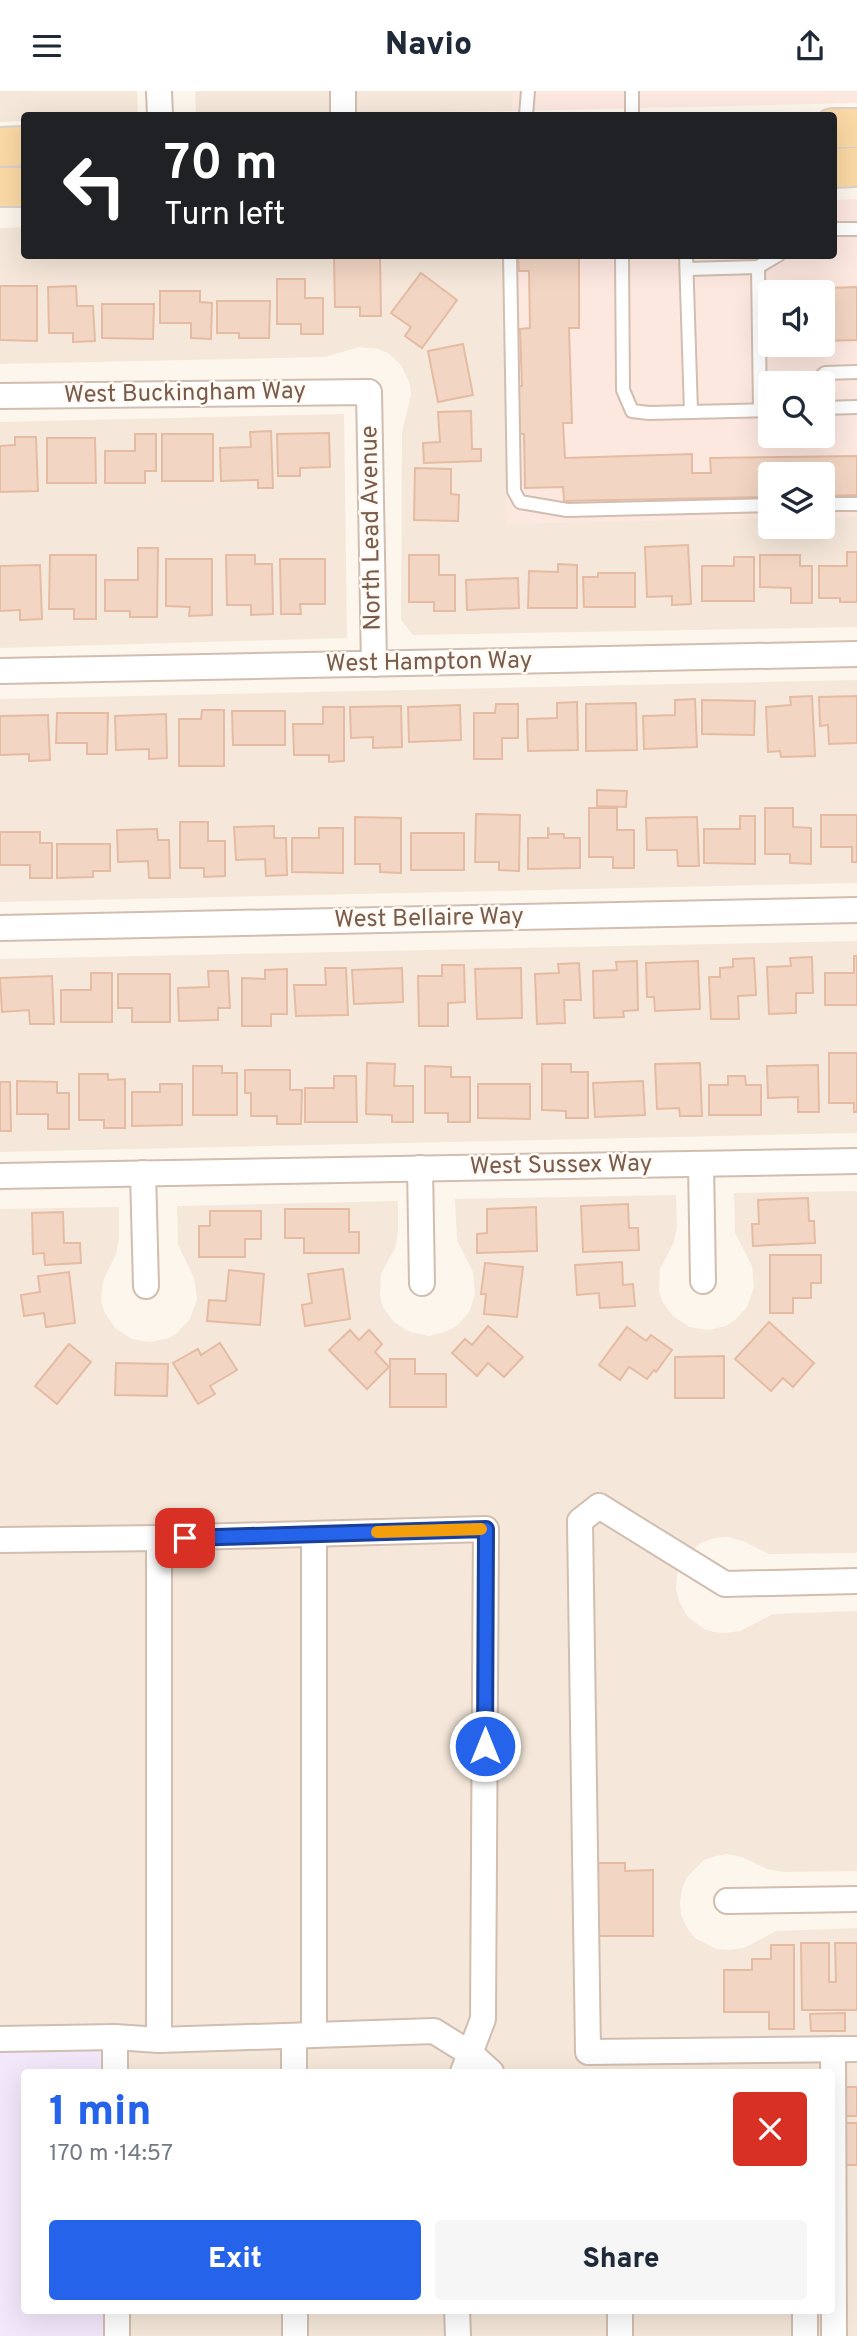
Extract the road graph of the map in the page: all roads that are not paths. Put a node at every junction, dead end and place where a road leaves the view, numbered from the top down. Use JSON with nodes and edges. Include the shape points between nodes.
{"nodes":[{"id":1,"x":159,"y":91,"type":"edge"},
{"id":2,"x":343,"y":91,"type":"edge"},
{"id":3,"x":527,"y":91,"type":"edge"},
{"id":4,"x":632,"y":91,"type":"edge"},
{"id":5,"x":160,"y":112,"type":"edge"},
{"id":6,"x":343,"y":112,"type":"edge"},
{"id":7,"x":526,"y":112,"type":"edge"},
{"id":8,"x":632,"y":112,"type":"edge"},
{"id":9,"x":837,"y":128,"type":"edge"},
{"id":10,"x":857,"y":128,"type":"edge"},
{"id":11,"x":21,"y":146,"type":"edge"},
{"id":12,"x":0,"y":147,"type":"edge"},
{"id":13,"x":857,"y":167,"type":"edge"},
{"id":14,"x":837,"y":168,"type":"edge"},
{"id":15,"x":0,"y":187,"type":"edge"},
{"id":16,"x":21,"y":187,"type":"edge"},
{"id":17,"x":837,"y":229,"type":"edge"},
{"id":18,"x":857,"y":229,"type":"edge"},
{"id":19,"x":510,"y":259,"type":"edge"},
{"id":20,"x":622,"y":259,"type":"edge"},
{"id":21,"x":771,"y":259,"type":"edge"},
{"id":22,"x":687,"y":262,"type":"edge"},
{"id":23,"x":758,"y":267,"type":"junction"},
{"id":24,"x":763,"y":371,"type":"edge"},
{"id":25,"x":857,"y":372,"type":"edge"},
{"id":26,"x":835,"y":373,"type":"edge"},
{"id":27,"x":369,"y":392,"type":"joint"},
{"id":28,"x":0,"y":396,"type":"edge"},
{"id":29,"x":857,"y":407,"type":"edge"},
{"id":30,"x":835,"y":408,"type":"edge"},
{"id":31,"x":758,"y":410,"type":"edge"},
{"id":32,"x":691,"y":412,"type":"junction"},
{"id":33,"x":835,"y":504,"type":"edge"},
{"id":34,"x":857,"y":504,"type":"edge"},
{"id":35,"x":758,"y":505,"type":"edge"},
{"id":36,"x":857,"y":654,"type":"edge"},
{"id":37,"x":374,"y":664,"type":"junction"},
{"id":38,"x":0,"y":671,"type":"edge"},
{"id":39,"x":857,"y":910,"type":"edge"},
{"id":40,"x":0,"y":927,"type":"edge"},
{"id":41,"x":857,"y":1161,"type":"edge"},
{"id":42,"x":701,"y":1164,"type":"junction"},
{"id":43,"x":420,"y":1168,"type":"junction"},
{"id":44,"x":143,"y":1173,"type":"junction"},
{"id":45,"x":0,"y":1176,"type":"edge"},
{"id":46,"x":703,"y":1281,"type":"dead end"},
{"id":47,"x":422,"y":1283,"type":"dead end"},
{"id":48,"x":146,"y":1286,"type":"dead end"},
{"id":49,"x":314,"y":1534,"type":"junction"},
{"id":50,"x":159,"y":1538,"type":"junction"},
{"id":51,"x":0,"y":1540,"type":"edge"},
{"id":52,"x":857,"y":1581,"type":"edge"},
{"id":53,"x":857,"y":1899,"type":"edge"},
{"id":54,"x":727,"y":1901,"type":"dead end"},
{"id":55,"x":304,"y":2036,"type":"junction"},
{"id":56,"x":115,"y":2037,"type":"junction"},
{"id":57,"x":0,"y":2039,"type":"edge"},
{"id":58,"x":159,"y":2041,"type":"junction"},
{"id":59,"x":845,"y":2049,"type":"edge"},
{"id":60,"x":467,"y":2063,"type":"edge"},
{"id":61,"x":115,"y":2069,"type":"edge"},
{"id":62,"x":295,"y":2069,"type":"edge"},
{"id":63,"x":835,"y":2310,"type":"edge"},
{"id":64,"x":117,"y":2314,"type":"edge"},
{"id":65,"x":295,"y":2314,"type":"edge"},
{"id":66,"x":457,"y":2314,"type":"edge"},
{"id":67,"x":620,"y":2314,"type":"edge"},
{"id":68,"x":805,"y":2314,"type":"edge"},
{"id":69,"x":835,"y":2314,"type":"edge"},
{"id":70,"x":117,"y":2336,"type":"edge"},
{"id":71,"x":295,"y":2336,"type":"edge"},
{"id":72,"x":458,"y":2336,"type":"edge"},
{"id":73,"x":620,"y":2336,"type":"edge"},
{"id":74,"x":805,"y":2336,"type":"edge"},
{"id":75,"x":834,"y":2336,"type":"edge"}],
"edges":[{"from":1,"to":5,"type":"street"},
{"from":2,"to":6,"type":"street"},
{"from":3,"to":7,"type":"lane"},
{"from":4,"to":8,"type":"lane"},
{"from":9,"to":10,"type":"main road"},
{"from":11,"to":12,"type":"main road"},
{"from":13,"to":14,"type":"main road"},
{"from":15,"to":16,"type":"main road"},
{"from":17,"to":18,"type":"lane"},
{"from":19,"to":35,"type":"lane","via":[[514,491],[520,502],[567,510]]},
{"from":20,"to":32,"type":"lane","via":[[623,390],[632,411]]},
{"from":21,"to":23,"type":"lane"},
{"from":22,"to":23,"type":"lane"},
{"from":22,"to":32,"type":"lane"},
{"from":23,"to":24,"type":"lane"},
{"from":25,"to":26,"type":"lane"},
{"from":27,"to":28,"type":"street","name":"West Buckingham Way"},
{"from":27,"to":37,"type":"street","name":"North Lead Avenue"},
{"from":29,"to":30,"type":"lane"},
{"from":31,"to":32,"type":"lane"},
{"from":33,"to":34,"type":"lane"},
{"from":36,"to":37,"type":"street","name":"West Hampton Way"},
{"from":37,"to":38,"type":"street","name":"West Hampton Way"},
{"from":39,"to":40,"type":"street","name":"West Bellaire Way"},
{"from":41,"to":42,"type":"street","name":"West Sussex Way"},
{"from":42,"to":43,"type":"street","name":"West Sussex Way"},
{"from":42,"to":46,"type":"street"},
{"from":43,"to":44,"type":"street","name":"West Sussex Way"},
{"from":43,"to":47,"type":"street"},
{"from":44,"to":45,"type":"street","name":"West Sussex Way"},
{"from":44,"to":48,"type":"street"},
{"from":49,"to":50,"type":"street"},
{"from":49,"to":55,"type":"street"},
{"from":49,"to":60,"type":"street","via":[[486,1529],[483,2019]]},
{"from":50,"to":51,"type":"street"},
{"from":50,"to":58,"type":"street"},
{"from":52,"to":59,"type":"street","via":[[725,1584],[598,1506],[580,1521],[588,2052]]},
{"from":53,"to":54,"type":"street"},
{"from":55,"to":58,"type":"street"},
{"from":55,"to":60,"type":"street","via":[[434,2031]]},
{"from":55,"to":62,"type":"street"},
{"from":56,"to":57,"type":"street"},
{"from":56,"to":58,"type":"street"},
{"from":56,"to":61,"type":"street"},
{"from":59,"to":63,"type":"street"},
{"from":64,"to":70,"type":"street"},
{"from":65,"to":71,"type":"street"},
{"from":66,"to":72,"type":"street"},
{"from":67,"to":73,"type":"street"},
{"from":68,"to":74,"type":"street"},
{"from":69,"to":75,"type":"street"}]}
